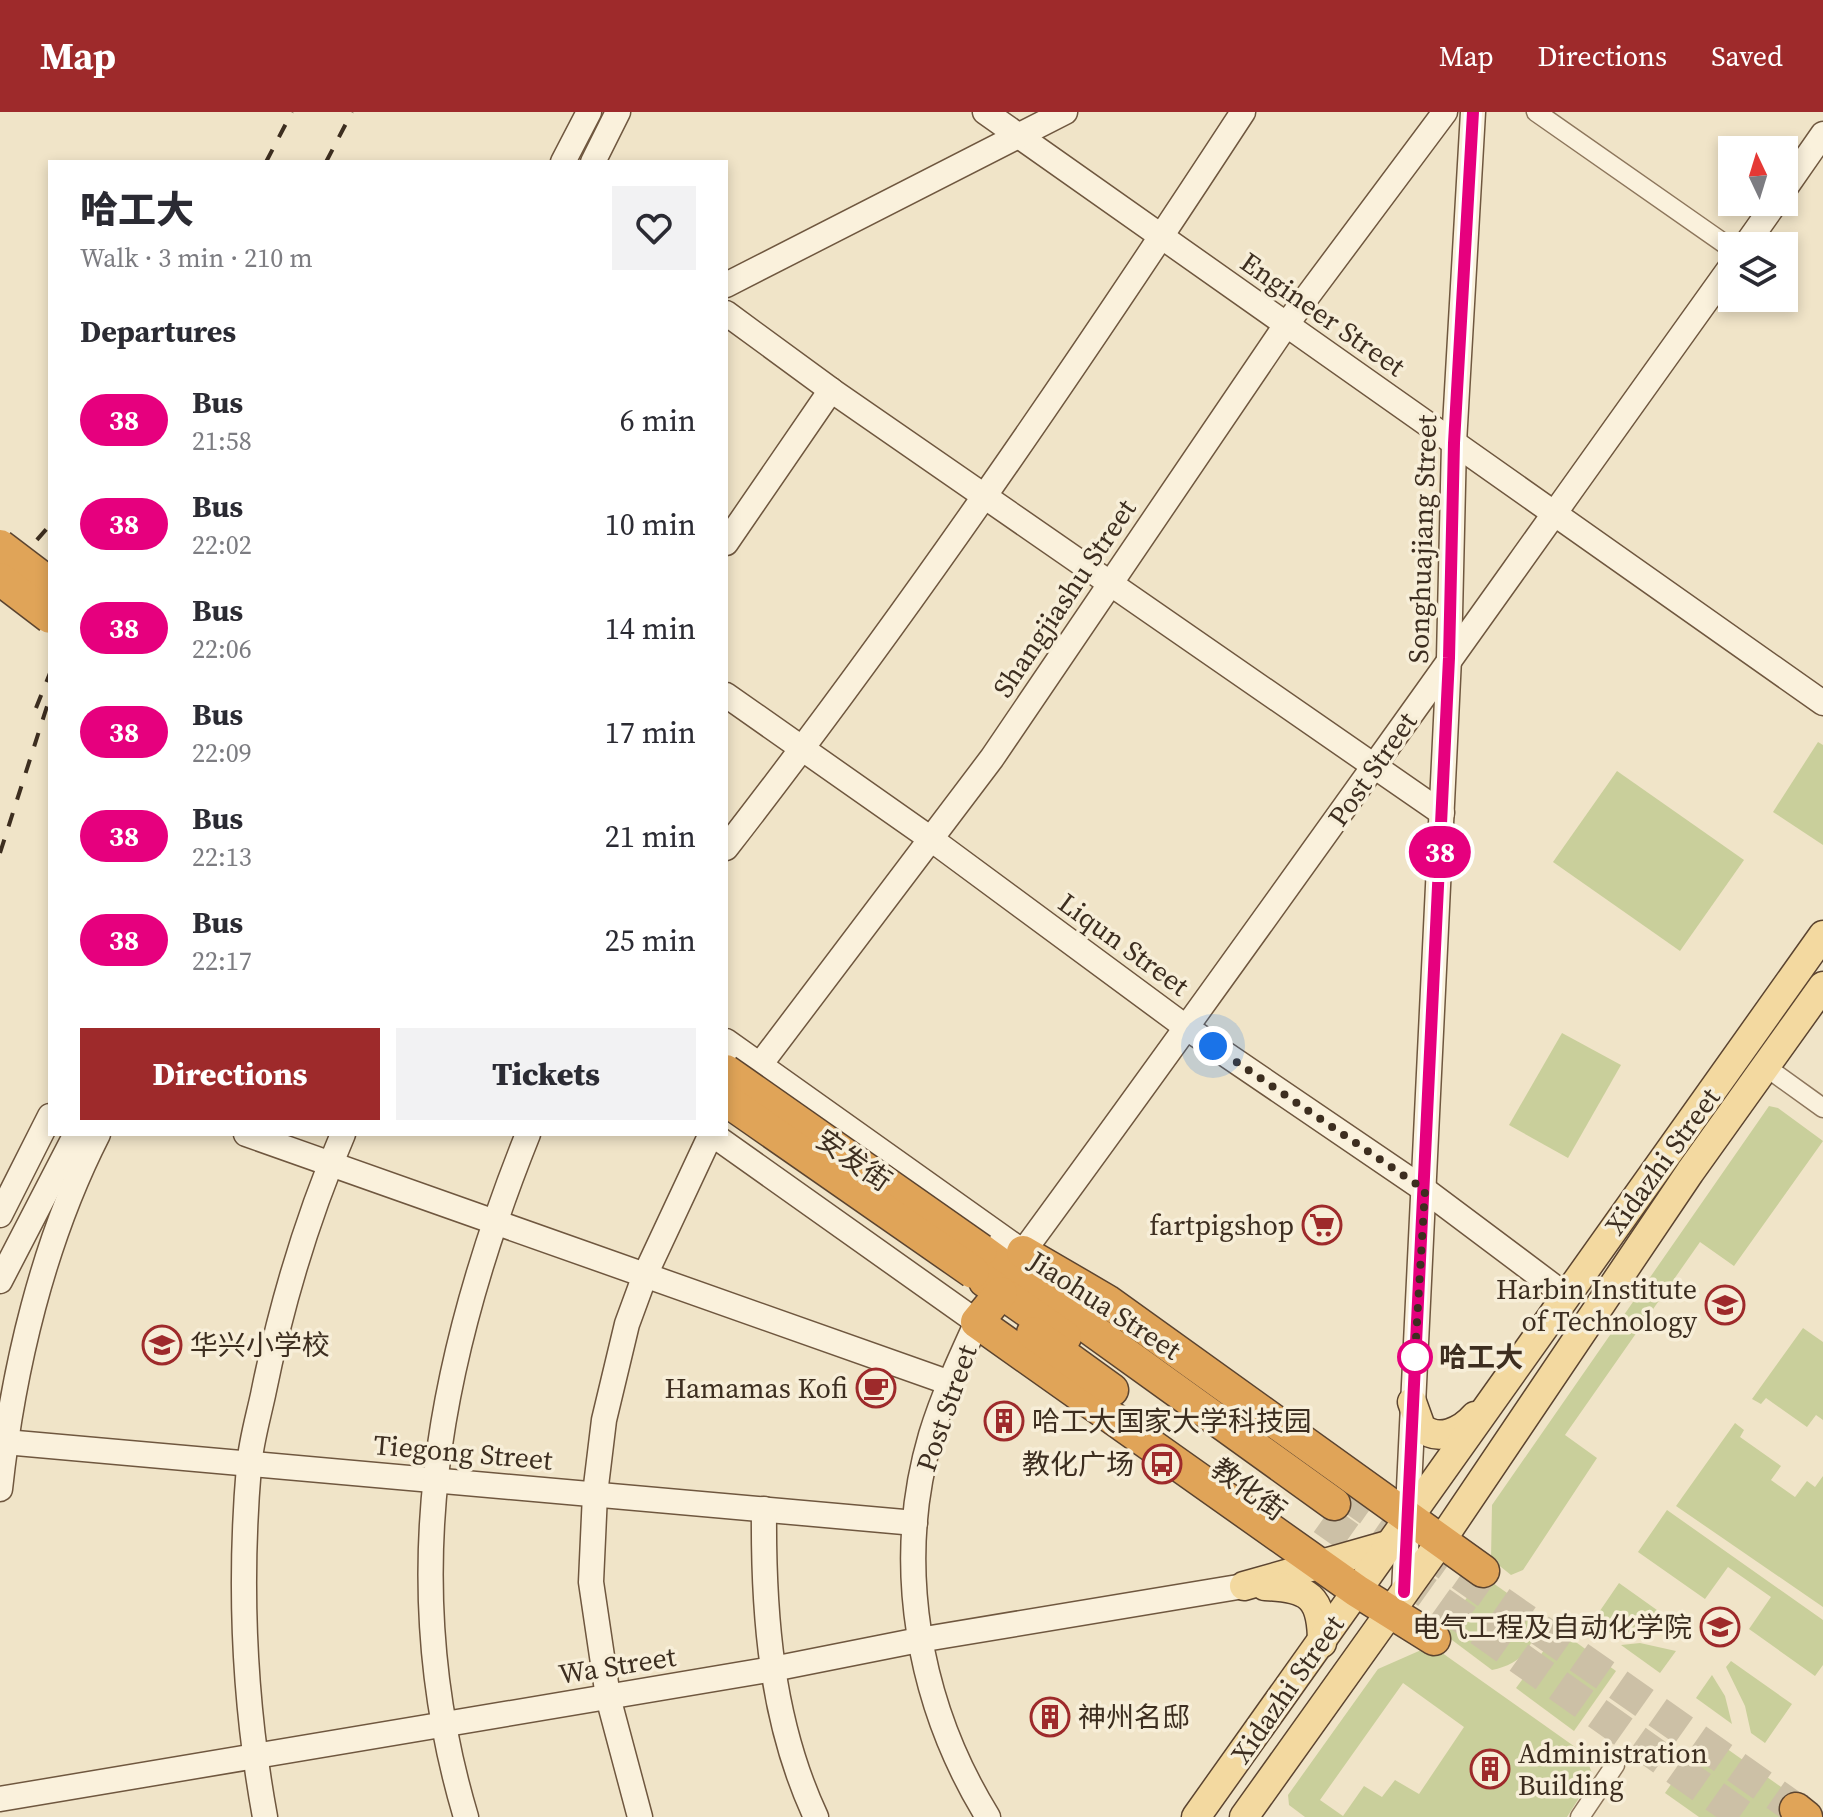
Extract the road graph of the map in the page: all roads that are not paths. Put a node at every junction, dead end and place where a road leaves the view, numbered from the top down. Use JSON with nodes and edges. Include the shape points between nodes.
{"nodes":[{"id":1,"x":589,"y":112,"type":"edge"},
{"id":2,"x":618,"y":112,"type":"edge"},
{"id":3,"x":985,"y":112,"type":"edge"},
{"id":4,"x":1065,"y":112,"type":"edge"},
{"id":5,"x":1243,"y":112,"type":"edge"},
{"id":6,"x":1445,"y":112,"type":"edge"},
{"id":7,"x":1473,"y":112,"type":"edge"},
{"id":8,"x":1536,"y":112,"type":"edge"},
{"id":9,"x":1823,"y":134,"type":"edge"},
{"id":10,"x":1019,"y":136,"type":"junction"},
{"id":11,"x":564,"y":160,"type":"edge"},
{"id":12,"x":594,"y":160,"type":"edge"},
{"id":13,"x":1798,"y":170,"type":"edge"},
{"id":14,"x":1161,"y":237,"type":"junction"},
{"id":15,"x":1718,"y":239,"type":"edge"},
{"id":16,"x":728,"y":284,"type":"edge"},
{"id":17,"x":1718,"y":285,"type":"edge"},
{"id":18,"x":728,"y":314,"type":"edge"},
{"id":19,"x":1286,"y":325,"type":"junction"},
{"id":20,"x":831,"y":390,"type":"junction"},
{"id":21,"x":1454,"y":443,"type":"junction"},
{"id":22,"x":985,"y":497,"type":"junction"},
{"id":23,"x":1554,"y":513,"type":"junction"},
{"id":24,"x":728,"y":540,"type":"edge"},
{"id":25,"x":0,"y":546,"type":"edge"},
{"id":26,"x":0,"y":579,"type":"edge"},
{"id":27,"x":48,"y":582,"type":"edge"},
{"id":28,"x":1110,"y":584,"type":"junction"},
{"id":29,"x":48,"y":615,"type":"edge"},
{"id":30,"x":1449,"y":658,"type":"junction"},
{"id":31,"x":728,"y":696,"type":"edge"},
{"id":32,"x":1823,"y":703,"type":"edge"},
{"id":33,"x":803,"y":749,"type":"junction"},
{"id":34,"x":1375,"y":767,"type":"junction"},
{"id":35,"x":1442,"y":813,"type":"junction"},
{"id":36,"x":931,"y":839,"type":"junction"},
{"id":37,"x":728,"y":845,"type":"edge"},
{"id":38,"x":1823,"y":935,"type":"edge"},
{"id":39,"x":1823,"y":986,"type":"edge"},
{"id":40,"x":1187,"y":1028,"type":"junction"},
{"id":41,"x":728,"y":1042,"type":"edge"},
{"id":42,"x":759,"y":1065,"type":"junction"},
{"id":43,"x":1766,"y":1067,"type":"junction"},
{"id":44,"x":728,"y":1073,"type":"edge"},
{"id":45,"x":728,"y":1101,"type":"edge"},
{"id":46,"x":1823,"y":1108,"type":"edge"},
{"id":47,"x":728,"y":1109,"type":"edge"},
{"id":48,"x":48,"y":1120,"type":"edge"},
{"id":49,"x":60,"y":1136,"type":"edge"},
{"id":50,"x":75,"y":1136,"type":"edge"},
{"id":51,"x":97,"y":1136,"type":"edge"},
{"id":52,"x":252,"y":1136,"type":"edge"},
{"id":53,"x":342,"y":1136,"type":"edge"},
{"id":54,"x":527,"y":1136,"type":"edge"},
{"id":55,"x":711,"y":1136,"type":"edge"},
{"id":56,"x":716,"y":1136,"type":"edge"},
{"id":57,"x":330,"y":1164,"type":"junction"},
{"id":58,"x":1425,"y":1190,"type":"junction"},
{"id":59,"x":0,"y":1215,"type":"edge"},
{"id":60,"x":493,"y":1221,"type":"junction"},
{"id":61,"x":0,"y":1251,"type":"edge"},
{"id":62,"x":977,"y":1261,"type":"junction"},
{"id":63,"x":645,"y":1275,"type":"junction"},
{"id":64,"x":0,"y":1281,"type":"edge"},
{"id":65,"x":1000,"y":1288,"type":"junction"},
{"id":66,"x":1565,"y":1295,"type":"junction"},
{"id":67,"x":950,"y":1383,"type":"junction"},
{"id":68,"x":1493,"y":1398,"type":"junction"},
{"id":69,"x":1412,"y":1402,"type":"junction"},
{"id":70,"x":2,"y":1440,"type":"edge"},
{"id":71,"x":249,"y":1464,"type":"junction"},
{"id":72,"x":433,"y":1480,"type":"junction"},
{"id":73,"x":0,"y":1489,"type":"edge"},
{"id":74,"x":595,"y":1494,"type":"junction"},
{"id":75,"x":764,"y":1509,"type":"junction"},
{"id":76,"x":1407,"y":1517,"type":"junction"},
{"id":77,"x":915,"y":1523,"type":"junction"},
{"id":78,"x":1326,"y":1523,"type":"junction"},
{"id":79,"x":1441,"y":1541,"type":"junction"},
{"id":80,"x":1388,"y":1545,"type":"junction"},
{"id":81,"x":1483,"y":1571,"type":"dead end"},
{"id":82,"x":1244,"y":1586,"type":"junction"},
{"id":83,"x":1357,"y":1591,"type":"junction"},
{"id":84,"x":1397,"y":1602,"type":"junction"},
{"id":85,"x":1434,"y":1639,"type":"dead end"},
{"id":86,"x":919,"y":1640,"type":"junction"},
{"id":87,"x":1322,"y":1643,"type":"junction"},
{"id":88,"x":773,"y":1669,"type":"junction"},
{"id":89,"x":608,"y":1697,"type":"junction"},
{"id":90,"x":444,"y":1724,"type":"junction"},
{"id":91,"x":254,"y":1756,"type":"junction"},
{"id":92,"x":1615,"y":1765,"type":"dead end"},
{"id":93,"x":0,"y":1799,"type":"edge"},
{"id":94,"x":265,"y":1817,"type":"edge"},
{"id":95,"x":466,"y":1817,"type":"edge"},
{"id":96,"x":640,"y":1817,"type":"edge"},
{"id":97,"x":816,"y":1817,"type":"edge"},
{"id":98,"x":988,"y":1817,"type":"edge"},
{"id":99,"x":1196,"y":1817,"type":"edge"},
{"id":100,"x":1244,"y":1817,"type":"edge"},
{"id":101,"x":1580,"y":1817,"type":"edge"}],
"edges":[{"from":1,"to":11,"type":"street"},
{"from":2,"to":12,"type":"street"},
{"from":3,"to":10,"type":"street","name":"Engineer Street"},
{"from":4,"to":10,"type":"street"},
{"from":5,"to":14,"type":"street"},
{"from":6,"to":19,"type":"street","name":"Shangjiashu Street"},
{"from":7,"to":21,"type":"street","name":"Songhuajiang Street"},
{"from":8,"to":15,"type":"street"},
{"from":9,"to":13,"type":"street"},
{"from":10,"to":14,"type":"street","name":"Engineer Street"},
{"from":10,"to":16,"type":"street"},
{"from":14,"to":19,"type":"street","name":"Engineer Street"},
{"from":14,"to":22,"type":"street"},
{"from":17,"to":23,"type":"street","name":"Post Street"},
{"from":18,"to":20,"type":"street"},
{"from":19,"to":21,"type":"street","name":"Engineer Street"},
{"from":19,"to":28,"type":"street","name":"Shangjiashu Street"},
{"from":20,"to":22,"type":"street"},
{"from":20,"to":24,"type":"street"},
{"from":21,"to":23,"type":"street","name":"Engineer Street"},
{"from":21,"to":30,"type":"street","name":"Songhuajiang Street"},
{"from":22,"to":28,"type":"street"},
{"from":22,"to":33,"type":"street"},
{"from":23,"to":30,"type":"street","name":"Post Street"},
{"from":23,"to":32,"type":"street","name":"Engineer Street"},
{"from":25,"to":27,"type":"highway","bridge":true},
{"from":26,"to":29,"type":"highway","bridge":true},
{"from":28,"to":34,"type":"street"},
{"from":28,"to":36,"type":"street","name":"Shangjiashu Street"},
{"from":30,"to":34,"type":"street","name":"Post Street"},
{"from":30,"to":35,"type":"street","name":"Songhuajiang Street"},
{"from":31,"to":33,"type":"street","name":"Liqun Street"},
{"from":33,"to":36,"type":"street","name":"Liqun Street"},
{"from":33,"to":37,"type":"street"},
{"from":34,"to":35,"type":"street"},
{"from":34,"to":40,"type":"street","name":"Post Street"},
{"from":35,"to":58,"type":"street","name":"Songhuajiang Street"},
{"from":36,"to":40,"type":"street","name":"Liqun Street"},
{"from":36,"to":42,"type":"street","name":"Shangjiashu Street"},
{"from":38,"to":66,"type":"main road","name":"Xidazhi Street"},
{"from":39,"to":43,"type":"main road","name":"Xidazhi Street"},
{"from":40,"to":58,"type":"street","name":"Liqun Street"},
{"from":40,"to":65,"type":"street","name":"Post Street"},
{"from":41,"to":42,"type":"street","name":"Jiaohua Street"},
{"from":42,"to":47,"type":"street","name":"Shangjiashu Street"},
{"from":42,"to":65,"type":"street","name":"Jiaohua Street"},
{"from":43,"to":46,"type":"street"},
{"from":43,"to":79,"type":"main road","name":"Xidazhi Street"},
{"from":44,"to":62,"type":"highway","name":"安发街","bridge":true},
{"from":45,"to":62,"type":"highway","name":"安发街","bridge":true},
{"from":48,"to":59,"type":"street"},
{"from":49,"to":61,"type":"street"},
{"from":50,"to":64,"type":"street"},
{"from":51,"to":70,"type":"street","via":[[53,1246]]},
{"from":52,"to":57,"type":"street"},
{"from":53,"to":57,"type":"street"},
{"from":54,"to":60,"type":"street"},
{"from":55,"to":63,"type":"street"},
{"from":56,"to":65,"type":"street","name":"Jiaohua Street"},
{"from":57,"to":60,"type":"street"},
{"from":57,"to":71,"type":"street","via":[[274,1337]]},
{"from":58,"to":66,"type":"street","name":"Liqun Street"},
{"from":58,"to":69,"type":"street","name":"Songhuajiang Street"},
{"from":60,"to":63,"type":"street"},
{"from":60,"to":72,"type":"street","via":[[461,1331]]},
{"from":62,"to":65,"type":"highway"},
{"from":63,"to":67,"type":"street"},
{"from":63,"to":74,"type":"street","via":[[604,1420]]},
{"from":65,"to":67,"type":"street","name":"Post Street"},
{"from":65,"to":76,"type":"highway","name":"Jiaohua Street","via":[[1107,1301]]},
{"from":65,"to":78,"type":"highway","name":"Jiaohua Street"},
{"from":65,"to":78,"type":"highway","name":"Jiaohua Street"},
{"from":66,"to":68,"type":"main road","name":"Xidazhi Street"},
{"from":67,"to":77,"type":"street","name":"Post Street","via":[[928,1446]]},
{"from":68,"to":69,"type":"main road","via":[[1462,1429],[1443,1434],[1421,1427]]},
{"from":68,"to":76,"type":"main road","name":"Xidazhi Street"},
{"from":69,"to":76,"type":"street","name":"Songhuajiang Street"},
{"from":70,"to":71,"type":"street","name":"Tiegong Street"},
{"from":70,"to":73,"type":"street"},
{"from":71,"to":72,"type":"street","name":"Tiegong Street"},
{"from":71,"to":91,"type":"street","via":[[243,1625]]},
{"from":72,"to":74,"type":"street","name":"Tiegong Street"},
{"from":72,"to":90,"type":"street","via":[[430,1624]]},
{"from":74,"to":75,"type":"street","name":"Tiegong Street"},
{"from":74,"to":89,"type":"street","via":[[591,1582]]},
{"from":75,"to":77,"type":"street","name":"Tiegong Street"},
{"from":75,"to":88,"type":"street","via":[[765,1599]]},
{"from":76,"to":79,"type":"highway","name":"Jiaohua Street"},
{"from":76,"to":80,"type":"main road","name":"Xidazhi Street"},
{"from":76,"to":84,"type":"street","name":"Songhuajiang Street"},
{"from":77,"to":86,"type":"street","name":"Post Street"},
{"from":78,"to":80,"type":"main road"},
{"from":78,"to":82,"type":"main road"},
{"from":78,"to":83,"type":"highway","name":"Jiaohua Street"},
{"from":79,"to":81,"type":"highway","name":"Jiaohua Street"},
{"from":79,"to":84,"type":"main road","name":"Xidazhi Street"},
{"from":80,"to":83,"type":"main road","name":"Xidazhi Street"},
{"from":82,"to":86,"type":"street","name":"Wa Street"},
{"from":82,"to":87,"type":"main road","via":[[1307,1594],[1321,1614]]},
{"from":83,"to":84,"type":"highway","name":"Jiaohua Street"},
{"from":83,"to":87,"type":"main road","name":"Xidazhi Street"},
{"from":84,"to":85,"type":"highway","name":"Jiaohua Street"},
{"from":84,"to":100,"type":"main road","name":"Xidazhi Street"},
{"from":86,"to":88,"type":"street","name":"Wa Street"},
{"from":86,"to":98,"type":"street","name":"Post Street","via":[[951,1749]]},
{"from":87,"to":99,"type":"main road","name":"Xidazhi Street"},
{"from":88,"to":89,"type":"street","name":"Wa Street"},
{"from":88,"to":97,"type":"street","via":[[784,1731]]},
{"from":89,"to":90,"type":"street","name":"Wa Street"},
{"from":89,"to":96,"type":"street"},
{"from":90,"to":91,"type":"street","name":"Wa Street"},
{"from":90,"to":95,"type":"street"},
{"from":91,"to":93,"type":"street","name":"Wa Street"},
{"from":91,"to":94,"type":"street"},
{"from":92,"to":101,"type":"street"}]}
